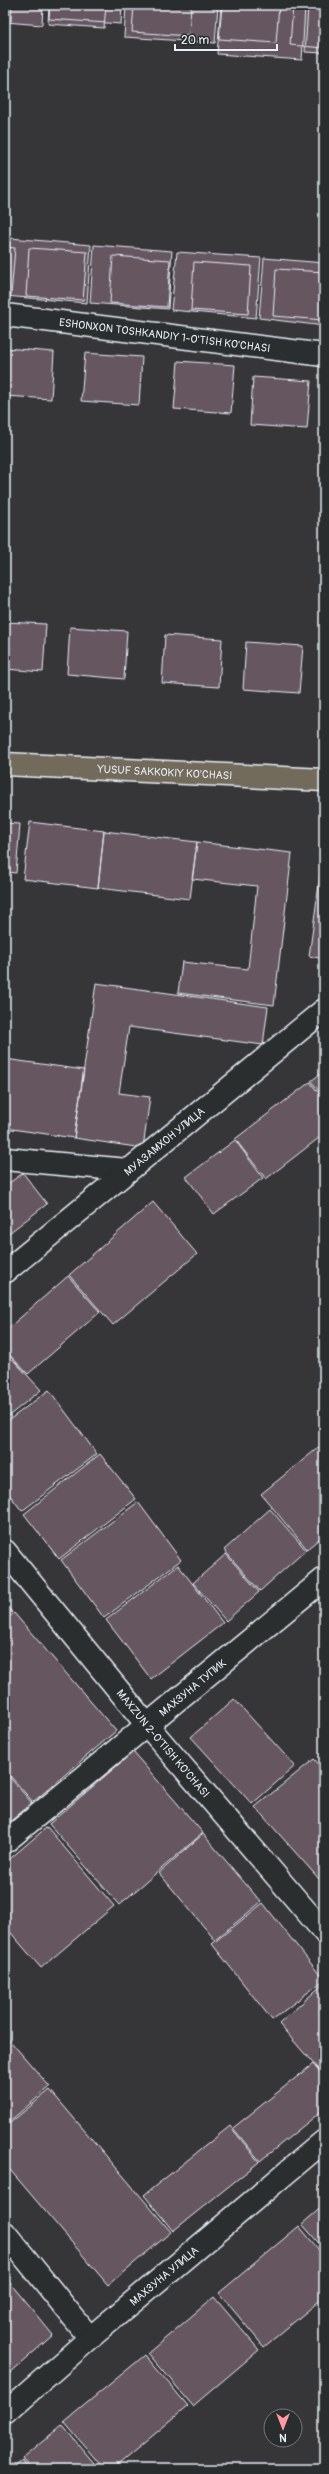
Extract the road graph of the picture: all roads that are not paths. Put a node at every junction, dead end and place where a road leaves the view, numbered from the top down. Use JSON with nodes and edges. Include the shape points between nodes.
{"nodes":[{"id":1,"x":5,"y":315,"type":"edge"},
{"id":2,"x":324,"y":356,"type":"edge"},
{"id":3,"x":5,"y":764,"type":"edge"},
{"id":4,"x":324,"y":780,"type":"edge"},
{"id":5,"x":324,"y":1010,"type":"edge"},
{"id":6,"x":5,"y":1159,"type":"edge"},
{"id":7,"x":128,"y":1170,"type":"junction"},
{"id":8,"x":5,"y":1272,"type":"edge"},
{"id":9,"x":5,"y":1551,"type":"edge"},
{"id":10,"x":324,"y":1579,"type":"edge"},
{"id":11,"x":147,"y":1725,"type":"junction"},
{"id":12,"x":5,"y":1842,"type":"edge"},
{"id":13,"x":324,"y":1932,"type":"edge"},
{"id":14,"x":324,"y":2141,"type":"edge"},
{"id":15,"x":5,"y":2233,"type":"edge"},
{"id":16,"x":90,"y":2338,"type":"junction"},
{"id":17,"x":5,"y":2412,"type":"edge"}],
"edges":[{"from":1,"to":2,"type":"street","name":"ESHONXON TOSHKANDIY 1-O'TISH KO'CHASI"},
{"from":3,"to":4,"type":"main road","name":"YUSUF SAKKOKIY KO'CHASI"},
{"from":5,"to":7,"type":"street","name":"МУАЗАМХОН УЛИЦА"},
{"from":6,"to":7,"type":"street"},
{"from":7,"to":8,"type":"street","name":"МУАЗАМХОН УЛИЦА"},
{"from":9,"to":11,"type":"street","name":"MAXZUN 2-O'TISH KO'CHASI"},
{"from":10,"to":11,"type":"street","name":"МАХЗУНА ТУПИК"},
{"from":11,"to":12,"type":"street","name":"МАХЗУНА ТУПИК"},
{"from":11,"to":13,"type":"street","name":"MAXZUN 2-O'TISH KO'CHASI"},
{"from":14,"to":16,"type":"street","name":"МАХЗУНА УЛИЦА"},
{"from":15,"to":16,"type":"street"},
{"from":16,"to":17,"type":"street","name":"МАХЗУНА УЛИЦА"}]}
